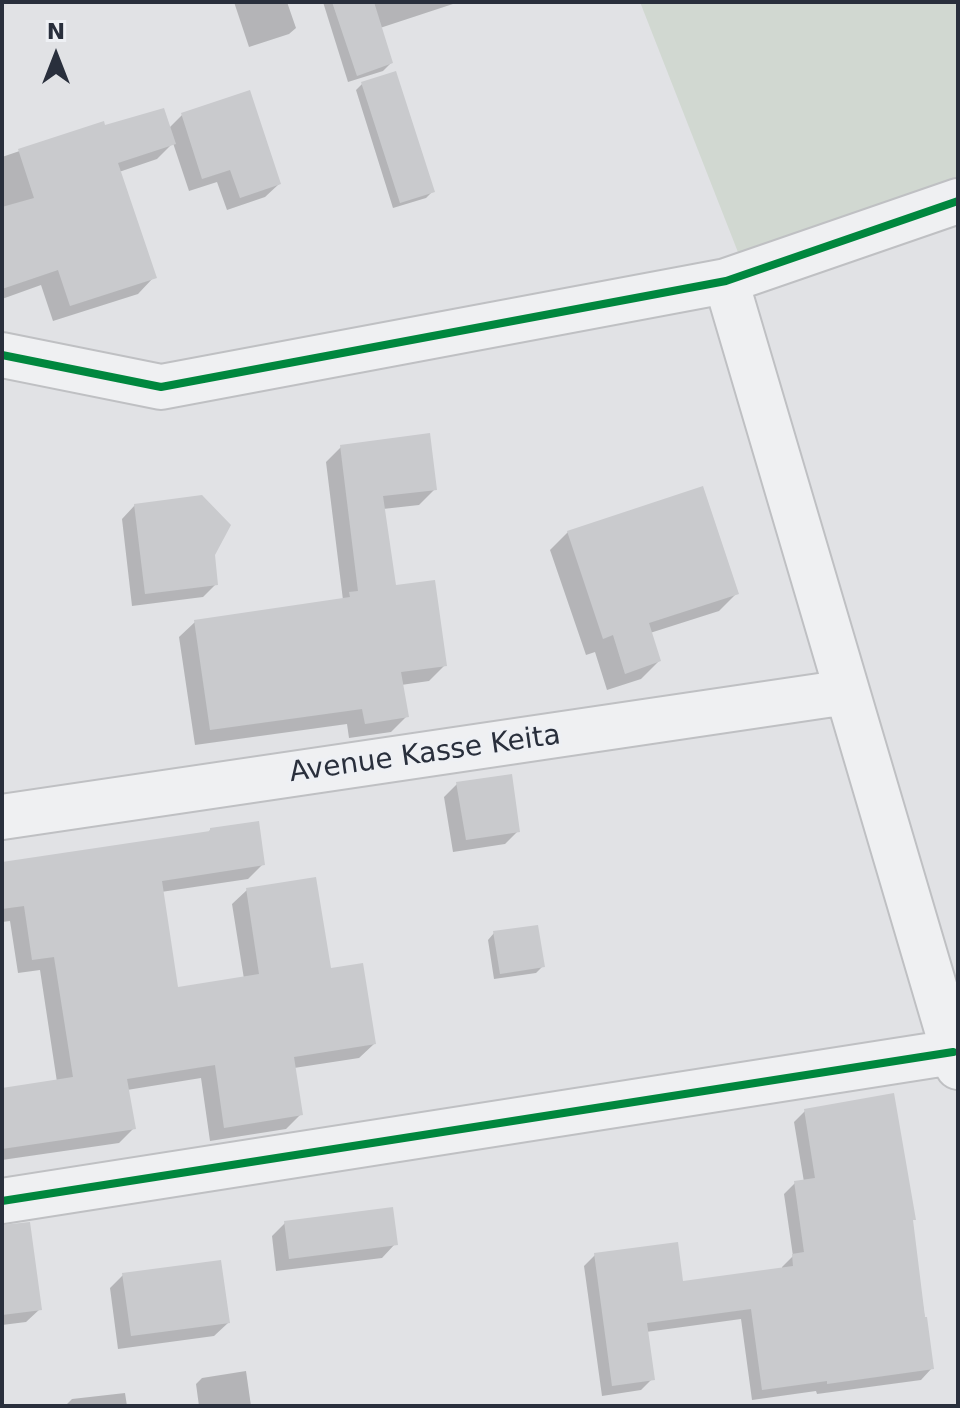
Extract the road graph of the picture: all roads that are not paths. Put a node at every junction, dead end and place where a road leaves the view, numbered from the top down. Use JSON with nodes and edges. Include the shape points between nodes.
{"nodes":[{"id":1,"x":958,"y":201,"type":"edge"},
{"id":2,"x":726,"y":281,"type":"junction"},
{"id":3,"x":2,"y":355,"type":"edge"},
{"id":4,"x":847,"y":692,"type":"junction"},
{"id":5,"x":2,"y":817,"type":"edge"},
{"id":6,"x":956,"y":1060,"type":"edge"},
{"id":7,"x":2,"y":1201,"type":"edge"}],
"edges":[{"from":1,"to":2,"type":"street"},
{"from":2,"to":3,"type":"street","via":[[161,387]]},
{"from":2,"to":4,"type":"street"},
{"from":4,"to":5,"type":"street","name":"Avenue Kasse Keita"},
{"from":4,"to":6,"type":"street"},
{"from":6,"to":7,"type":"street"}]}
